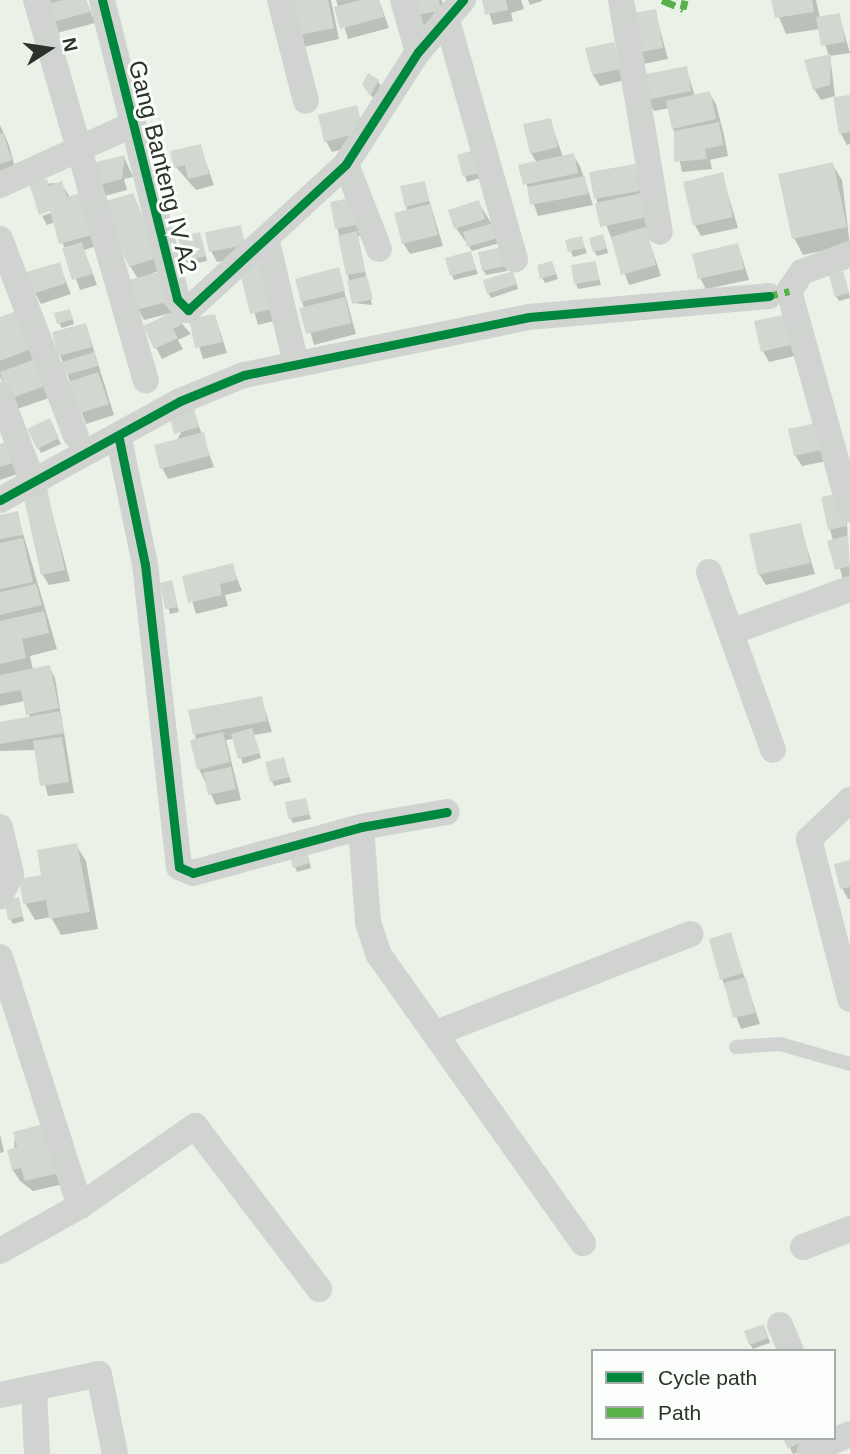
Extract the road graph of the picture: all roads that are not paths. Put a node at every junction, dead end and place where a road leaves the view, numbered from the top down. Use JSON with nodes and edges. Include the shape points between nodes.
{"nodes":[{"id":1,"x":36,"y":0,"type":"edge"},
{"id":2,"x":102,"y":0,"type":"edge"},
{"id":3,"x":280,"y":0,"type":"edge"},
{"id":4,"x":403,"y":0,"type":"edge"},
{"id":5,"x":621,"y":0,"type":"edge"},
{"id":6,"x":454,"y":8,"type":"edge"},
{"id":7,"x":418,"y":52,"type":"junction"},
{"id":8,"x":306,"y":100,"type":"dead end"},
{"id":9,"x":131,"y":125,"type":"junction"},
{"id":10,"x":76,"y":150,"type":"junction"},
{"id":11,"x":346,"y":164,"type":"junction"},
{"id":12,"x":0,"y":185,"type":"edge"},
{"id":13,"x":660,"y":232,"type":"dead end"},
{"id":14,"x":0,"y":239,"type":"edge"},
{"id":15,"x":267,"y":242,"type":"junction"},
{"id":16,"x":379,"y":249,"type":"dead end"},
{"id":17,"x":850,"y":254,"type":"edge"},
{"id":18,"x":514,"y":260,"type":"dead end"},
{"id":19,"x":769,"y":296,"type":"dead end"},
{"id":20,"x":296,"y":365,"type":"junction"},
{"id":21,"x":146,"y":380,"type":"dead end"},
{"id":22,"x":0,"y":395,"type":"edge"},
{"id":23,"x":76,"y":436,"type":"dead end"},
{"id":24,"x":119,"y":439,"type":"junction"},
{"id":25,"x":34,"y":485,"type":"junction"},
{"id":26,"x":0,"y":500,"type":"edge"},
{"id":27,"x":850,"y":510,"type":"edge"},
{"id":28,"x":709,"y":572,"type":"dead end"},
{"id":29,"x":850,"y":589,"type":"edge"},
{"id":30,"x":731,"y":632,"type":"junction"},
{"id":31,"x":773,"y":750,"type":"dead end"},
{"id":32,"x":850,"y":800,"type":"edge"},
{"id":33,"x":447,"y":812,"type":"dead end"},
{"id":34,"x":0,"y":827,"type":"edge"},
{"id":35,"x":361,"y":827,"type":"junction"},
{"id":36,"x":0,"y":897,"type":"edge"},
{"id":37,"x":691,"y":934,"type":"dead end"},
{"id":38,"x":0,"y":957,"type":"edge"},
{"id":39,"x":850,"y":999,"type":"edge"},
{"id":40,"x":439,"y":1032,"type":"junction"},
{"id":41,"x":736,"y":1047,"type":"dead end"},
{"id":42,"x":850,"y":1064,"type":"edge"},
{"id":43,"x":80,"y":1206,"type":"junction"},
{"id":44,"x":850,"y":1228,"type":"edge"},
{"id":45,"x":583,"y":1243,"type":"dead end"},
{"id":46,"x":803,"y":1247,"type":"dead end"},
{"id":47,"x":0,"y":1251,"type":"edge"},
{"id":48,"x":319,"y":1289,"type":"dead end"},
{"id":49,"x":780,"y":1325,"type":"dead end"},
{"id":50,"x":790,"y":1349,"type":"edge"},
{"id":51,"x":34,"y":1388,"type":"junction"},
{"id":52,"x":0,"y":1395,"type":"edge"},
{"id":53,"x":37,"y":1454,"type":"edge"},
{"id":54,"x":116,"y":1454,"type":"edge"}],
"edges":[{"from":1,"to":10,"type":"street"},
{"from":2,"to":9,"type":"street","name":"Gang Banteng IV A2"},
{"from":3,"to":8,"type":"street"},
{"from":4,"to":7,"type":"street"},
{"from":5,"to":13,"type":"street"},
{"from":6,"to":7,"type":"street"},
{"from":6,"to":18,"type":"street"},
{"from":7,"to":11,"type":"street"},
{"from":9,"to":10,"type":"street"},
{"from":9,"to":15,"type":"street","name":"Gang Banteng IV A2","via":[[179,305],[194,308],[206,289]]},
{"from":10,"to":12,"type":"street"},
{"from":10,"to":21,"type":"street"},
{"from":11,"to":15,"type":"street"},
{"from":11,"to":16,"type":"street"},
{"from":14,"to":23,"type":"street"},
{"from":15,"to":20,"type":"street"},
{"from":17,"to":27,"type":"street","via":[[802,272],[789,291]]},
{"from":19,"to":20,"type":"street","via":[[529,317]]},
{"from":20,"to":24,"type":"street","via":[[219,382]]},
{"from":22,"to":25,"type":"street"},
{"from":24,"to":25,"type":"street"},
{"from":24,"to":35,"type":"street","via":[[145,564],[179,867],[193,873]]},
{"from":25,"to":26,"type":"street"},
{"from":28,"to":30,"type":"street"},
{"from":29,"to":30,"type":"street"},
{"from":30,"to":31,"type":"street"},
{"from":32,"to":39,"type":"street","via":[[809,839]]},
{"from":33,"to":35,"type":"street"},
{"from":34,"to":36,"type":"street","via":[[11,874]]},
{"from":35,"to":40,"type":"street","via":[[371,938]]},
{"from":37,"to":40,"type":"street"},
{"from":38,"to":43,"type":"street"},
{"from":40,"to":45,"type":"street"},
{"from":41,"to":42,"type":"lane","via":[[780,1044]]},
{"from":43,"to":47,"type":"street"},
{"from":43,"to":48,"type":"street","via":[[195,1126]]},
{"from":44,"to":46,"type":"street"},
{"from":49,"to":50,"type":"street"},
{"from":51,"to":52,"type":"street"},
{"from":51,"to":53,"type":"street"},
{"from":51,"to":54,"type":"street","via":[[99,1374]]}]}
